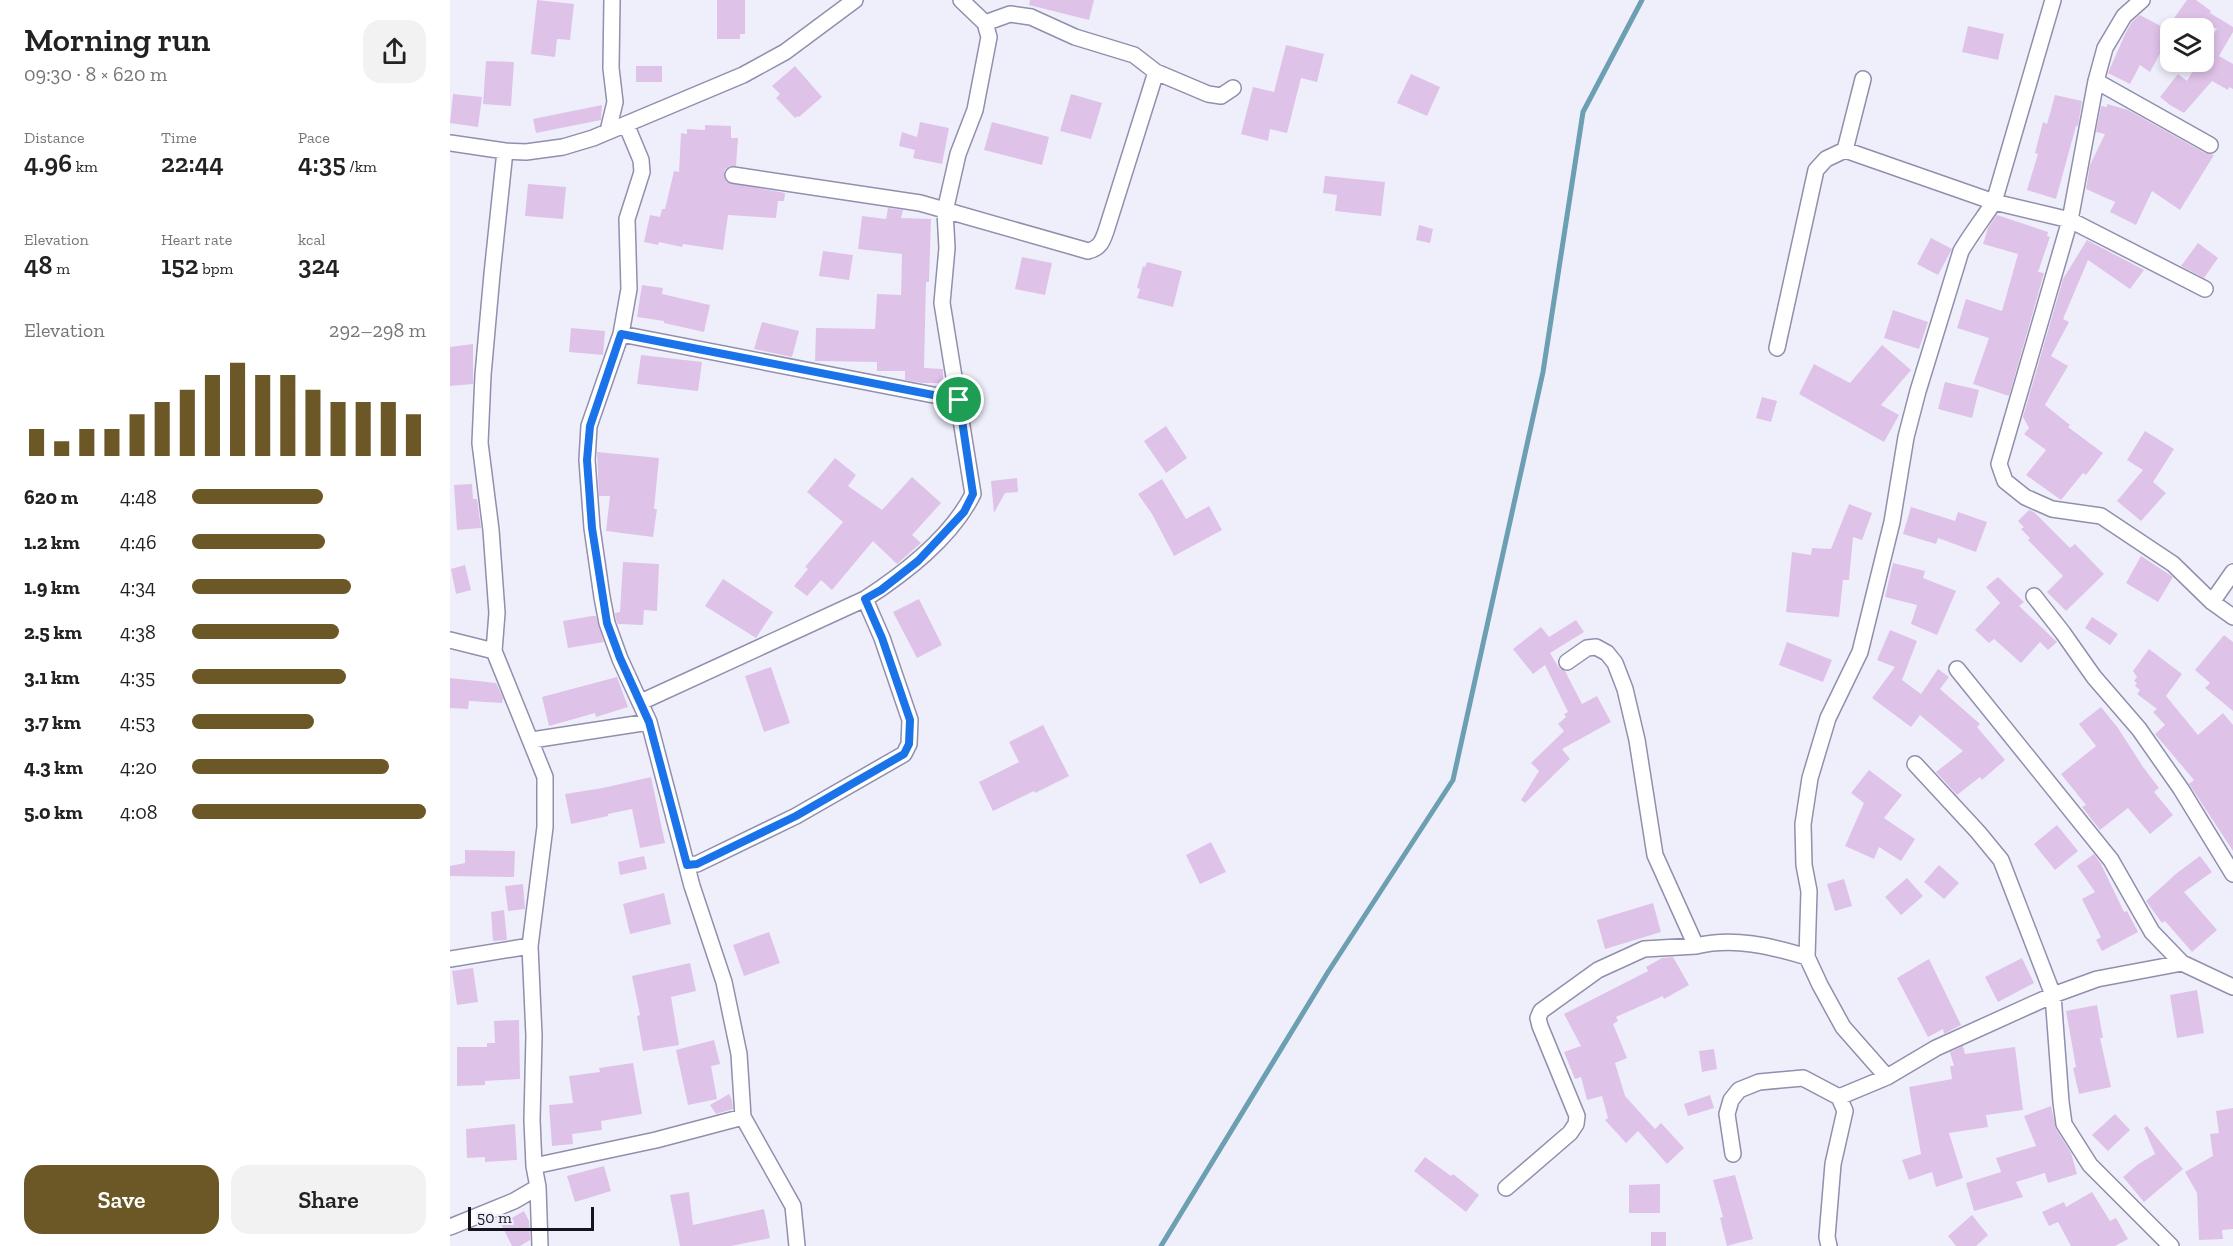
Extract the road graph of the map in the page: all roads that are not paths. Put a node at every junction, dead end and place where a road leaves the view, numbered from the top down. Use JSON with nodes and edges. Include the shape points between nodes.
{"nodes":[{"id":1,"x":612,"y":0,"type":"edge"},
{"id":2,"x":855,"y":0,"type":"edge"},
{"id":3,"x":961,"y":0,"type":"edge"},
{"id":4,"x":2053,"y":0,"type":"edge"},
{"id":5,"x":2142,"y":0,"type":"edge"},
{"id":6,"x":985,"y":23,"type":"junction"},
{"id":7,"x":1156,"y":72,"type":"junction"},
{"id":8,"x":1863,"y":79,"type":"dead end"},
{"id":9,"x":2096,"y":81,"type":"junction"},
{"id":10,"x":1233,"y":88,"type":"dead end"},
{"id":11,"x":626,"y":124,"type":"junction"},
{"id":12,"x":608,"y":131,"type":"junction"},
{"id":13,"x":450,"y":143,"type":"edge"},
{"id":14,"x":2210,"y":144,"type":"dead end"},
{"id":15,"x":1845,"y":150,"type":"junction"},
{"id":16,"x":505,"y":152,"type":"junction"},
{"id":17,"x":733,"y":176,"type":"dead end"},
{"id":18,"x":1994,"y":202,"type":"junction"},
{"id":19,"x":945,"y":211,"type":"junction"},
{"id":20,"x":2070,"y":220,"type":"junction"},
{"id":21,"x":2205,"y":290,"type":"dead end"},
{"id":22,"x":621,"y":334,"type":"junction"},
{"id":23,"x":1777,"y":348,"type":"dead end"},
{"id":24,"x":959,"y":400,"type":"junction"},
{"id":25,"x":2233,"y":572,"type":"edge"},
{"id":26,"x":2034,"y":596,"type":"dead end"},
{"id":27,"x":865,"y":599,"type":"junction"},
{"id":28,"x":2212,"y":602,"type":"junction"},
{"id":29,"x":2233,"y":617,"type":"edge"},
{"id":30,"x":450,"y":640,"type":"edge"},
{"id":31,"x":494,"y":651,"type":"junction"},
{"id":32,"x":1567,"y":662,"type":"dead end"},
{"id":33,"x":1957,"y":669,"type":"dead end"},
{"id":34,"x":641,"y":702,"type":"junction"},
{"id":35,"x":649,"y":722,"type":"junction"},
{"id":36,"x":532,"y":740,"type":"junction"},
{"id":37,"x":1916,"y":764,"type":"dead end"},
{"id":38,"x":687,"y":865,"type":"junction"},
{"id":39,"x":2233,"y":874,"type":"edge"},
{"id":40,"x":530,"y":946,"type":"junction"},
{"id":41,"x":1696,"y":946,"type":"junction"},
{"id":42,"x":1807,"y":957,"type":"junction"},
{"id":43,"x":450,"y":959,"type":"edge"},
{"id":44,"x":2182,"y":963,"type":"junction"},
{"id":45,"x":2233,"y":987,"type":"edge"},
{"id":46,"x":2053,"y":995,"type":"junction"},
{"id":47,"x":1887,"y":1077,"type":"junction"},
{"id":48,"x":1839,"y":1097,"type":"junction"},
{"id":49,"x":743,"y":1117,"type":"junction"},
{"id":50,"x":1733,"y":1154,"type":"dead end"},
{"id":51,"x":534,"y":1166,"type":"junction"},
{"id":52,"x":538,"y":1188,"type":"junction"},
{"id":53,"x":1506,"y":1188,"type":"dead end"},
{"id":54,"x":450,"y":1227,"type":"edge"},
{"id":55,"x":540,"y":1246,"type":"edge"},
{"id":56,"x":797,"y":1246,"type":"edge"},
{"id":57,"x":1829,"y":1246,"type":"edge"},
{"id":58,"x":2171,"y":1246,"type":"edge"}],
"edges":[{"from":1,"to":12,"type":"street","via":[[615,102]]},
{"from":2,"to":11,"type":"street","via":[[785,51],[743,75]]},
{"from":3,"to":6,"type":"street"},
{"from":4,"to":18,"type":"street"},
{"from":5,"to":9,"type":"street","via":[[2124,16],[2105,48]]},
{"from":6,"to":7,"type":"street","via":[[1010,14],[1031,17],[1075,37],[1134,55]]},
{"from":6,"to":19,"type":"street","via":[[989,37],[987,55]]},
{"from":7,"to":10,"type":"street","via":[[1208,94],[1221,96]]},
{"from":7,"to":19,"type":"street","via":[[1107,228],[1095,250]]},
{"from":8,"to":15,"type":"street"},
{"from":9,"to":14,"type":"street"},
{"from":9,"to":20,"type":"street"},
{"from":11,"to":12,"type":"street"},
{"from":11,"to":22,"type":"street","via":[[642,172],[627,219],[629,290]]},
{"from":12,"to":16,"type":"street","via":[[563,147]]},
{"from":13,"to":16,"type":"street"},
{"from":15,"to":18,"type":"street"},
{"from":15,"to":23,"type":"street","via":[[1826,159],[1816,170]]},
{"from":16,"to":31,"type":"street","via":[[480,443],[497,612]]},
{"from":17,"to":19,"type":"street","via":[[897,199]]},
{"from":18,"to":20,"type":"street"},
{"from":18,"to":42,"type":"street","via":[[1961,251],[1906,437],[1892,522],[1860,652],[1828,718],[1810,778],[1803,824],[1809,891]]},
{"from":19,"to":24,"type":"street","via":[[947,248],[942,303]]},
{"from":20,"to":21,"type":"street"},
{"from":20,"to":28,"type":"street","via":[[1999,464],[2005,481],[2025,497],[2052,509],[2101,516],[2173,564]]},
{"from":22,"to":24,"type":"street"},
{"from":22,"to":34,"type":"street","via":[[590,426],[587,460],[592,528],[607,623]]},
{"from":24,"to":27,"type":"street","via":[[973,494],[964,512],[918,561]]},
{"from":25,"to":28,"type":"street"},
{"from":26,"to":39,"type":"street","via":[[2094,677],[2139,729]]},
{"from":27,"to":34,"type":"street"},
{"from":27,"to":38,"type":"street","via":[[910,720],[909,744],[904,754],[796,816],[697,864]]},
{"from":28,"to":29,"type":"street"},
{"from":30,"to":31,"type":"street"},
{"from":31,"to":36,"type":"street"},
{"from":32,"to":41,"type":"street","via":[[1587,648],[1596,647],[1608,653],[1615,663],[1637,740],[1655,855]]},
{"from":33,"to":44,"type":"street","via":[[2111,860],[2152,932]]},
{"from":34,"to":35,"type":"street"},
{"from":35,"to":36,"type":"street"},
{"from":35,"to":38,"type":"street"},
{"from":36,"to":40,"type":"street","via":[[545,777],[546,796]]},
{"from":37,"to":46,"type":"street","via":[[2001,860]]},
{"from":38,"to":49,"type":"street","via":[[724,982],[739,1054]]},
{"from":40,"to":43,"type":"street"},
{"from":40,"to":51,"type":"street"},
{"from":41,"to":42,"type":"street","via":[[1714,942],[1765,945]]},
{"from":41,"to":53,"type":"street","via":[[1644,949],[1598,970],[1541,1011],[1540,1026],[1577,1116],[1576,1124]]},
{"from":42,"to":47,"type":"street","via":[[1843,1027]]},
{"from":44,"to":45,"type":"street"},
{"from":44,"to":46,"type":"street","via":[[2097,979]]},
{"from":46,"to":47,"type":"street","via":[[1936,1048]]},
{"from":46,"to":58,"type":"street","via":[[2064,1124],[2090,1165]]},
{"from":47,"to":48,"type":"street"},
{"from":48,"to":50,"type":"street","via":[[1803,1078],[1759,1082],[1738,1090],[1727,1114]]},
{"from":48,"to":57,"type":"street","via":[[1845,1111],[1833,1164]]},
{"from":49,"to":51,"type":"street"},
{"from":49,"to":56,"type":"street","via":[[793,1206]]},
{"from":51,"to":52,"type":"street"},
{"from":52,"to":54,"type":"street"},
{"from":52,"to":55,"type":"street"}]}
